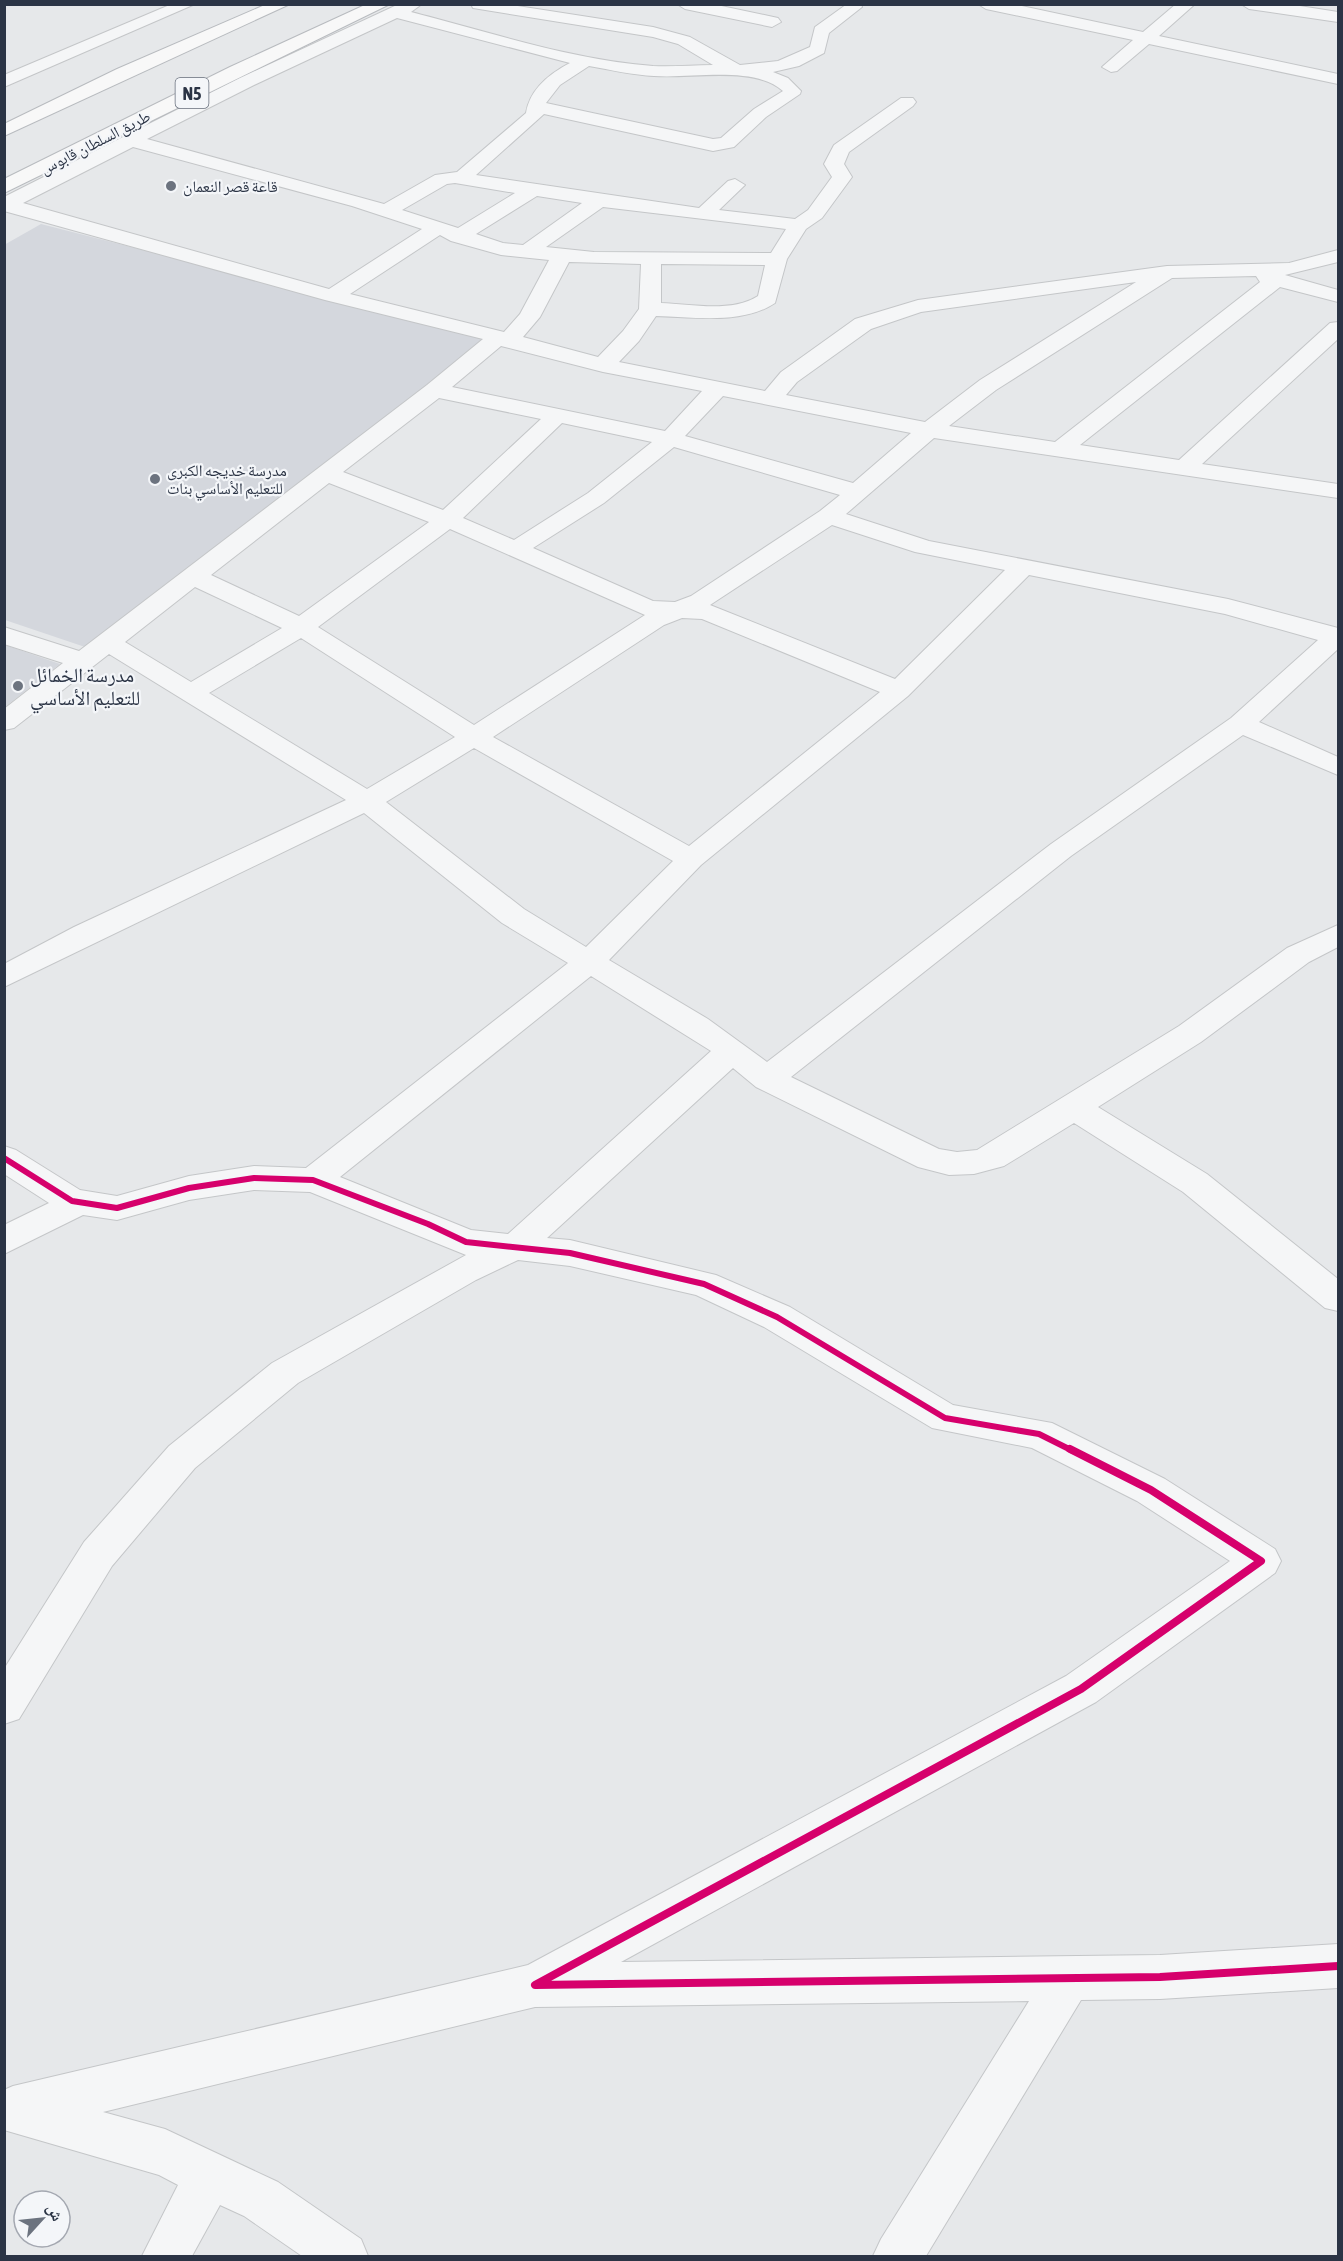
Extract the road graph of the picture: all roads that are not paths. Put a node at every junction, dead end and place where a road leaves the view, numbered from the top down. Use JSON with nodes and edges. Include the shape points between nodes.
{"nodes":[{"id":1,"x":187,"y":4,"type":"edge"},
{"id":2,"x":282,"y":4,"type":"edge"},
{"id":3,"x":414,"y":4,"type":"edge"},
{"id":4,"x":479,"y":4,"type":"edge"},
{"id":5,"x":601,"y":4,"type":"edge"},
{"id":6,"x":685,"y":4,"type":"edge"},
{"id":7,"x":986,"y":4,"type":"edge"},
{"id":8,"x":1187,"y":4,"type":"edge"},
{"id":9,"x":1249,"y":4,"type":"edge"},
{"id":10,"x":854,"y":7,"type":"dead end"},
{"id":11,"x":388,"y":9,"type":"edge"},
{"id":12,"x":1338,"y":17,"type":"edge"},
{"id":13,"x":577,"y":19,"type":"junction"},
{"id":14,"x":772,"y":22,"type":"dead end"},
{"id":15,"x":1142,"y":39,"type":"junction"},
{"id":16,"x":588,"y":60,"type":"junction"},
{"id":17,"x":1111,"y":66,"type":"dead end"},
{"id":18,"x":736,"y":70,"type":"junction"},
{"id":19,"x":1338,"y":79,"type":"edge"},
{"id":20,"x":4,"y":82,"type":"edge"},
{"id":21,"x":907,"y":102,"type":"dead end"},
{"id":22,"x":535,"y":106,"type":"junction"},
{"id":23,"x":4,"y":131,"type":"edge"},
{"id":24,"x":132,"y":141,"type":"junction"},
{"id":25,"x":462,"y":177,"type":"junction"},
{"id":26,"x":735,"y":185,"type":"dead end"},
{"id":27,"x":533,"y":190,"type":"junction"},
{"id":28,"x":5,"y":199,"type":"edge"},
{"id":29,"x":600,"y":201,"type":"junction"},
{"id":30,"x":384,"y":212,"type":"junction"},
{"id":31,"x":702,"y":215,"type":"junction"},
{"id":32,"x":799,"y":225,"type":"junction"},
{"id":33,"x":436,"y":229,"type":"junction"},
{"id":34,"x":458,"y":237,"type":"junction"},
{"id":35,"x":526,"y":252,"type":"junction"},
{"id":36,"x":562,"y":255,"type":"junction"},
{"id":37,"x":1338,"y":256,"type":"edge"},
{"id":38,"x":651,"y":258,"type":"junction"},
{"id":39,"x":777,"y":260,"type":"junction"},
{"id":40,"x":1167,"y":272,"type":"junction"},
{"id":41,"x":1234,"y":272,"type":"junction"},
{"id":42,"x":1277,"y":279,"type":"junction"},
{"id":43,"x":332,"y":296,"type":"junction"},
{"id":44,"x":1338,"y":296,"type":"edge"},
{"id":45,"x":650,"y":309,"type":"junction"},
{"id":46,"x":1338,"y":328,"type":"edge"},
{"id":47,"x":503,"y":339,"type":"junction"},
{"id":48,"x":603,"y":365,"type":"junction"},
{"id":49,"x":718,"y":388,"type":"junction"},
{"id":50,"x":435,"y":390,"type":"junction"},
{"id":51,"x":771,"y":398,"type":"junction"},
{"id":52,"x":557,"y":416,"type":"junction"},
{"id":53,"x":929,"y":430,"type":"junction"},
{"id":54,"x":670,"y":439,"type":"junction"},
{"id":55,"x":1062,"y":448,"type":"junction"},
{"id":56,"x":1185,"y":467,"type":"junction"},
{"id":57,"x":326,"y":474,"type":"junction"},
{"id":58,"x":1338,"y":491,"type":"edge"},
{"id":59,"x":857,"y":492,"type":"junction"},
{"id":60,"x":829,"y":516,"type":"junction"},
{"id":61,"x":447,"y":520,"type":"junction"},
{"id":62,"x":514,"y":550,"type":"junction"},
{"id":63,"x":1023,"y":567,"type":"junction"},
{"id":64,"x":195,"y":577,"type":"junction"},
{"id":65,"x":678,"y":610,"type":"junction"},
{"id":66,"x":301,"y":627,"type":"junction"},
{"id":67,"x":4,"y":635,"type":"edge"},
{"id":68,"x":1338,"y":636,"type":"edge"},
{"id":69,"x":109,"y":643,"type":"junction"},
{"id":70,"x":85,"y":662,"type":"junction"},
{"id":71,"x":899,"y":690,"type":"junction"},
{"id":72,"x":192,"y":692,"type":"junction"},
{"id":73,"x":4,"y":722,"type":"edge"},
{"id":74,"x":1241,"y":724,"type":"junction"},
{"id":75,"x":474,"y":737,"type":"junction"},
{"id":76,"x":1338,"y":767,"type":"edge"},
{"id":77,"x":367,"y":801,"type":"junction"},
{"id":78,"x":691,"y":859,"type":"junction"},
{"id":79,"x":1338,"y":935,"type":"edge"},
{"id":80,"x":590,"y":962,"type":"junction"},
{"id":81,"x":4,"y":977,"type":"edge"},
{"id":82,"x":732,"y":1050,"type":"junction"},
{"id":83,"x":767,"y":1079,"type":"junction"},
{"id":84,"x":1073,"y":1107,"type":"junction"},
{"id":85,"x":4,"y":1158,"type":"edge"},
{"id":86,"x":313,"y":1180,"type":"junction"},
{"id":87,"x":80,"y":1202,"type":"junction"},
{"id":88,"x":4,"y":1241,"type":"edge"},
{"id":89,"x":514,"y":1247,"type":"junction"},
{"id":90,"x":1338,"y":1298,"type":"edge"},
{"id":91,"x":4,"y":1706,"type":"edge"},
{"id":92,"x":1338,"y":1966,"type":"edge"},
{"id":93,"x":1069,"y":1978,"type":"junction"},
{"id":94,"x":535,"y":1985,"type":"junction"},
{"id":95,"x":9,"y":2109,"type":"edge"},
{"id":96,"x":210,"y":2175,"type":"junction"},
{"id":97,"x":166,"y":2256,"type":"edge"},
{"id":98,"x":344,"y":2256,"type":"edge"},
{"id":99,"x":898,"y":2256,"type":"edge"}],
"edges":[{"from":1,"to":20,"type":"street"},
{"from":2,"to":23,"type":"highway","number":"N5","via":[[123,73]]},
{"from":3,"to":11,"type":"street"},
{"from":4,"to":13,"type":"street"},
{"from":5,"to":13,"type":"street"},
{"from":6,"to":14,"type":"street"},
{"from":7,"to":15,"type":"street"},
{"from":8,"to":15,"type":"street"},
{"from":9,"to":12,"type":"street"},
{"from":10,"to":18,"type":"street","via":[[821,31],[818,49],[800,62]]},
{"from":11,"to":16,"type":"street"},
{"from":11,"to":24,"type":"street"},
{"from":11,"to":28,"type":"highway","name":"طريق السلطان قابوس","number":"N5","via":[[236,71]]},
{"from":13,"to":18,"type":"street","via":[[681,38]]},
{"from":15,"to":17,"type":"street"},
{"from":15,"to":19,"type":"street"},
{"from":16,"to":18,"type":"street","via":[[647,71]]},
{"from":16,"to":22,"type":"street","via":[[549,82]]},
{"from":18,"to":22,"type":"street","via":[[785,83],[792,91],[721,145],[698,144]]},
{"from":21,"to":32,"type":"street","via":[[841,149],[834,164],[842,177],[814,214]]},
{"from":22,"to":25,"type":"street","via":[[535,115]]},
{"from":24,"to":28,"type":"street"},
{"from":24,"to":30,"type":"street","via":[[359,201]]},
{"from":25,"to":27,"type":"street"},
{"from":25,"to":30,"type":"street","via":[[442,179]]},
{"from":26,"to":31,"type":"street"},
{"from":27,"to":29,"type":"street"},
{"from":27,"to":34,"type":"street"},
{"from":28,"to":43,"type":"street"},
{"from":29,"to":31,"type":"street"},
{"from":29,"to":35,"type":"street"},
{"from":30,"to":33,"type":"street"},
{"from":31,"to":32,"type":"street"},
{"from":32,"to":39,"type":"street"},
{"from":33,"to":34,"type":"street"},
{"from":33,"to":43,"type":"street"},
{"from":34,"to":35,"type":"street"},
{"from":35,"to":36,"type":"street"},
{"from":36,"to":38,"type":"street"},
{"from":36,"to":47,"type":"street","via":[[529,317]]},
{"from":37,"to":41,"type":"street","via":[[1289,269]]},
{"from":38,"to":39,"type":"street"},
{"from":38,"to":45,"type":"street"},
{"from":39,"to":45,"type":"street","via":[[768,299],[757,307]]},
{"from":40,"to":41,"type":"street"},
{"from":40,"to":51,"type":"street","via":[[918,306],[863,324],[789,377]]},
{"from":40,"to":53,"type":"street","via":[[988,385]]},
{"from":41,"to":42,"type":"street"},
{"from":42,"to":44,"type":"street"},
{"from":42,"to":55,"type":"street"},
{"from":43,"to":47,"type":"street"},
{"from":45,"to":48,"type":"street"},
{"from":46,"to":56,"type":"street"},
{"from":47,"to":48,"type":"street"},
{"from":47,"to":50,"type":"street"},
{"from":48,"to":49,"type":"street"},
{"from":49,"to":51,"type":"street"},
{"from":49,"to":54,"type":"street"},
{"from":50,"to":52,"type":"street"},
{"from":50,"to":57,"type":"street"},
{"from":51,"to":53,"type":"street"},
{"from":52,"to":54,"type":"street"},
{"from":52,"to":61,"type":"street"},
{"from":53,"to":55,"type":"street"},
{"from":53,"to":59,"type":"street"},
{"from":54,"to":59,"type":"street"},
{"from":54,"to":62,"type":"street","via":[[596,498]]},
{"from":55,"to":56,"type":"street"},
{"from":56,"to":58,"type":"street"},
{"from":57,"to":61,"type":"street"},
{"from":57,"to":64,"type":"street"},
{"from":59,"to":60,"type":"street"},
{"from":60,"to":63,"type":"street","via":[[924,547]]},
{"from":60,"to":65,"type":"street","via":[[700,601]]},
{"from":61,"to":62,"type":"street"},
{"from":61,"to":66,"type":"street"},
{"from":62,"to":65,"type":"street","via":[[648,608]]},
{"from":63,"to":68,"type":"street","via":[[1228,607]]},
{"from":63,"to":71,"type":"street"},
{"from":64,"to":66,"type":"street"},
{"from":64,"to":69,"type":"street"},
{"from":65,"to":71,"type":"street","via":[[706,612]]},
{"from":65,"to":75,"type":"street","via":[[655,620]]},
{"from":66,"to":72,"type":"street"},
{"from":66,"to":75,"type":"street"},
{"from":67,"to":70,"type":"street"},
{"from":68,"to":74,"type":"street"},
{"from":69,"to":70,"type":"street"},
{"from":69,"to":72,"type":"street"},
{"from":70,"to":73,"type":"street"},
{"from":71,"to":78,"type":"street"},
{"from":72,"to":77,"type":"street"},
{"from":74,"to":76,"type":"street"},
{"from":74,"to":83,"type":"street","via":[[1062,850]]},
{"from":75,"to":77,"type":"street"},
{"from":75,"to":78,"type":"street"},
{"from":77,"to":80,"type":"street","via":[[513,916]]},
{"from":77,"to":81,"type":"street","via":[[85,933]]},
{"from":78,"to":80,"type":"street"},
{"from":79,"to":84,"type":"street","via":[[1298,955],[1190,1034]]},
{"from":80,"to":82,"type":"street"},
{"from":80,"to":86,"type":"street"},
{"from":82,"to":83,"type":"street"},
{"from":82,"to":89,"type":"street"},
{"from":83,"to":84,"type":"street","via":[[930,1159],[948,1164],[986,1161]]},
{"from":84,"to":90,"type":"street","via":[[1195,1183]]},
{"from":85,"to":87,"type":"street","via":[[72,1201]]},
{"from":86,"to":87,"type":"street","via":[[254,1178],[189,1188],[117,1208]]},
{"from":86,"to":89,"type":"street","via":[[466,1242]]},
{"from":87,"to":88,"type":"street"},
{"from":89,"to":91,"type":"street","via":[[464,1271],[285,1373],[182,1457],[98,1554]]},
{"from":89,"to":94,"type":"street","via":[[570,1253],[704,1284],[777,1317],[945,1418],[1039,1434],[1151,1490],[1261,1561],[1081,1689]]},
{"from":92,"to":93,"type":"street","via":[[1160,1977]]},
{"from":93,"to":94,"type":"street"},
{"from":93,"to":99,"type":"street"},
{"from":94,"to":95,"type":"street"},
{"from":95,"to":96,"type":"street","via":[[165,2153]]},
{"from":96,"to":97,"type":"street"},
{"from":96,"to":98,"type":"street","via":[[261,2199]]}]}
